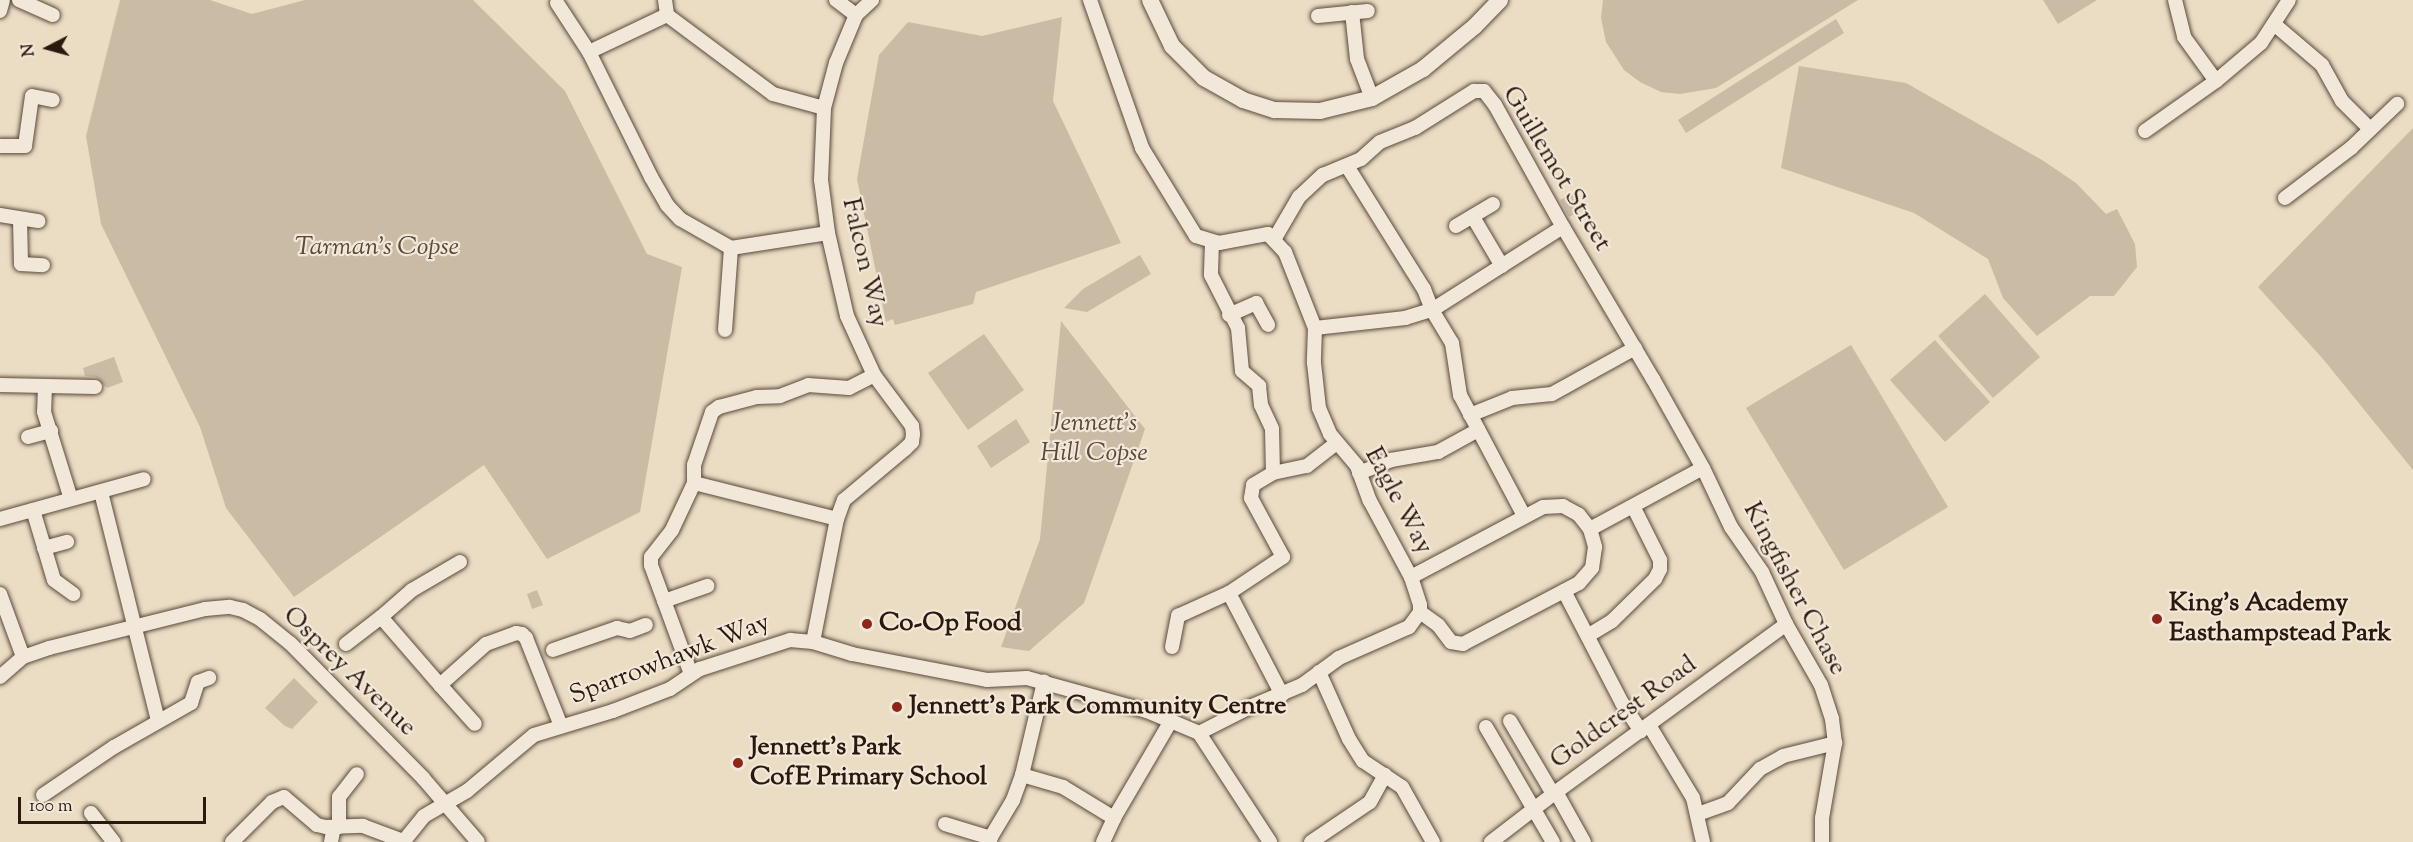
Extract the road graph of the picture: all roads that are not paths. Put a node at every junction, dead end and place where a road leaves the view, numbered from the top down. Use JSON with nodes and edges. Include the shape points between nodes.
{"nodes":[{"id":1,"x":3,"y":0,"type":"edge"},
{"id":2,"x":19,"y":0,"type":"edge"},
{"id":3,"x":665,"y":0,"type":"edge"},
{"id":4,"x":836,"y":0,"type":"edge"},
{"id":5,"x":872,"y":0,"type":"edge"},
{"id":6,"x":1090,"y":0,"type":"edge"},
{"id":7,"x":1150,"y":0,"type":"edge"},
{"id":8,"x":1500,"y":0,"type":"edge"},
{"id":9,"x":2191,"y":0,"type":"edge"},
{"id":10,"x":2289,"y":0,"type":"edge"},
{"id":11,"x":2176,"y":2,"type":"edge"},
{"id":12,"x":557,"y":3,"type":"dead end"},
{"id":13,"x":1368,"y":10,"type":"dead end"},
{"id":14,"x":0,"y":11,"type":"edge"},
{"id":15,"x":1352,"y":12,"type":"junction"},
{"id":16,"x":53,"y":15,"type":"dead end"},
{"id":17,"x":667,"y":15,"type":"junction"},
{"id":18,"x":856,"y":15,"type":"junction"},
{"id":19,"x":1318,"y":16,"type":"dead end"},
{"id":20,"x":2274,"y":24,"type":"junction"},
{"id":21,"x":590,"y":52,"type":"junction"},
{"id":22,"x":2216,"y":81,"type":"junction"},
{"id":23,"x":1372,"y":98,"type":"junction"},
{"id":24,"x":53,"y":99,"type":"dead end"},
{"id":25,"x":2397,"y":104,"type":"dead end"},
{"id":26,"x":824,"y":108,"type":"junction"},
{"id":27,"x":2370,"y":129,"type":"junction"},
{"id":28,"x":2145,"y":131,"type":"dead end"},
{"id":29,"x":0,"y":146,"type":"edge"},
{"id":30,"x":1347,"y":166,"type":"junction"},
{"id":31,"x":2285,"y":198,"type":"dead end"},
{"id":32,"x":1492,"y":204,"type":"dead end"},
{"id":33,"x":0,"y":215,"type":"edge"},
{"id":34,"x":1473,"y":217,"type":"junction"},
{"id":35,"x":20,"y":219,"type":"junction"},
{"id":36,"x":39,"y":221,"type":"dead end"},
{"id":37,"x":1456,"y":225,"type":"dead end"},
{"id":38,"x":1563,"y":227,"type":"junction"},
{"id":39,"x":828,"y":233,"type":"junction"},
{"id":40,"x":1275,"y":238,"type":"junction"},
{"id":41,"x":1212,"y":243,"type":"junction"},
{"id":42,"x":731,"y":248,"type":"junction"},
{"id":43,"x":43,"y":265,"type":"dead end"},
{"id":44,"x":1502,"y":266,"type":"junction"},
{"id":45,"x":1432,"y":310,"type":"junction"},
{"id":46,"x":1229,"y":315,"type":"junction"},
{"id":47,"x":1268,"y":325,"type":"dead end"},
{"id":48,"x":1315,"y":328,"type":"junction"},
{"id":49,"x":725,"y":330,"type":"dead end"},
{"id":50,"x":1635,"y":348,"type":"junction"},
{"id":51,"x":874,"y":375,"type":"junction"},
{"id":52,"x":0,"y":385,"type":"edge"},
{"id":53,"x":45,"y":386,"type":"junction"},
{"id":54,"x":95,"y":387,"type":"dead end"},
{"id":55,"x":1470,"y":415,"type":"junction"},
{"id":56,"x":1478,"y":430,"type":"junction"},
{"id":57,"x":51,"y":431,"type":"junction"},
{"id":58,"x":28,"y":437,"type":"dead end"},
{"id":59,"x":1336,"y":443,"type":"junction"},
{"id":60,"x":1703,"y":468,"type":"junction"},
{"id":61,"x":1272,"y":473,"type":"junction"},
{"id":62,"x":1359,"y":473,"type":"junction"},
{"id":63,"x":144,"y":479,"type":"dead end"},
{"id":64,"x":694,"y":483,"type":"junction"},
{"id":65,"x":101,"y":492,"type":"junction"},
{"id":66,"x":71,"y":499,"type":"junction"},
{"id":67,"x":1633,"y":506,"type":"junction"},
{"id":68,"x":33,"y":510,"type":"junction"},
{"id":69,"x":1524,"y":516,"type":"junction"},
{"id":70,"x":0,"y":519,"type":"edge"},
{"id":71,"x":837,"y":519,"type":"junction"},
{"id":72,"x":1590,"y":529,"type":"junction"},
{"id":73,"x":67,"y":542,"type":"dead end"},
{"id":74,"x":44,"y":548,"type":"junction"},
{"id":75,"x":460,"y":562,"type":"dead end"},
{"id":76,"x":1411,"y":577,"type":"junction"},
{"id":77,"x":707,"y":586,"type":"dead end"},
{"id":78,"x":1564,"y":591,"type":"junction"},
{"id":79,"x":1229,"y":593,"type":"junction"},
{"id":80,"x":0,"y":594,"type":"edge"},
{"id":81,"x":73,"y":594,"type":"dead end"},
{"id":82,"x":664,"y":601,"type":"junction"},
{"id":83,"x":1420,"y":612,"type":"junction"},
{"id":84,"x":381,"y":617,"type":"junction"},
{"id":85,"x":1786,"y":624,"type":"junction"},
{"id":86,"x":646,"y":625,"type":"dead end"},
{"id":87,"x":136,"y":627,"type":"junction"},
{"id":88,"x":1589,"y":635,"type":"junction"},
{"id":89,"x":813,"y":642,"type":"junction"},
{"id":90,"x":345,"y":644,"type":"dead end"},
{"id":91,"x":1172,"y":647,"type":"dead end"},
{"id":92,"x":543,"y":654,"type":"junction"},
{"id":93,"x":23,"y":657,"type":"junction"},
{"id":94,"x":1319,"y":672,"type":"junction"},
{"id":95,"x":691,"y":674,"type":"junction"},
{"id":96,"x":0,"y":677,"type":"edge"},
{"id":97,"x":209,"y":678,"type":"dead end"},
{"id":98,"x":1044,"y":682,"type":"junction"},
{"id":99,"x":440,"y":685,"type":"junction"},
{"id":100,"x":1282,"y":695,"type":"junction"},
{"id":101,"x":158,"y":720,"type":"junction"},
{"id":102,"x":1172,"y":721,"type":"junction"},
{"id":103,"x":1510,"y":721,"type":"dead end"},
{"id":104,"x":475,"y":724,"type":"dead end"},
{"id":105,"x":561,"y":726,"type":"junction"},
{"id":106,"x":1486,"y":727,"type":"dead end"},
{"id":107,"x":1645,"y":728,"type":"junction"},
{"id":108,"x":1199,"y":733,"type":"junction"},
{"id":109,"x":1835,"y":743,"type":"junction"},
{"id":110,"x":357,"y":774,"type":"dead end"},
{"id":111,"x":1022,"y":775,"type":"junction"},
{"id":112,"x":1385,"y":775,"type":"junction"},
{"id":113,"x":1554,"y":793,"type":"junction"},
{"id":114,"x":43,"y":795,"type":"dead end"},
{"id":115,"x":444,"y":806,"type":"junction"},
{"id":116,"x":1534,"y":809,"type":"junction"},
{"id":117,"x":92,"y":813,"type":"dead end"},
{"id":118,"x":1698,"y":814,"type":"junction"},
{"id":119,"x":1114,"y":818,"type":"junction"},
{"id":120,"x":945,"y":824,"type":"dead end"},
{"id":121,"x":336,"y":827,"type":"junction"},
{"id":122,"x":989,"y":840,"type":"edge"},
{"id":123,"x":403,"y":841,"type":"edge"},
{"id":124,"x":114,"y":842,"type":"edge"},
{"id":125,"x":232,"y":842,"type":"edge"},
{"id":126,"x":331,"y":842,"type":"edge"},
{"id":127,"x":478,"y":842,"type":"edge"},
{"id":128,"x":1103,"y":842,"type":"edge"},
{"id":129,"x":1270,"y":842,"type":"edge"},
{"id":130,"x":1311,"y":842,"type":"edge"},
{"id":131,"x":1432,"y":842,"type":"edge"},
{"id":132,"x":1491,"y":842,"type":"edge"},
{"id":133,"x":1553,"y":842,"type":"edge"},
{"id":134,"x":1584,"y":842,"type":"edge"},
{"id":135,"x":1703,"y":842,"type":"edge"},
{"id":136,"x":1822,"y":842,"type":"edge"}],
"edges":[{"from":1,"to":14,"type":"street"},
{"from":2,"to":16,"type":"street"},
{"from":3,"to":17,"type":"street"},
{"from":4,"to":18,"type":"street"},
{"from":5,"to":18,"type":"street","name":"Falcon Way"},
{"from":6,"to":41,"type":"street","via":[[1142,148],[1196,236]]},
{"from":7,"to":23,"type":"street","via":[[1172,46],[1204,78],[1242,100],[1274,110],[1320,111]]},
{"from":8,"to":23,"type":"street","via":[[1423,69]]},
{"from":9,"to":11,"type":"street"},
{"from":10,"to":20,"type":"street"},
{"from":11,"to":22,"type":"street","via":[[2184,37]]},
{"from":12,"to":21,"type":"street"},
{"from":13,"to":15,"type":"street"},
{"from":15,"to":19,"type":"street"},
{"from":15,"to":23,"type":"street","via":[[1358,59]]},
{"from":17,"to":21,"type":"street"},
{"from":17,"to":26,"type":"street","via":[[773,94]]},
{"from":18,"to":26,"type":"street","name":"Falcon Way","via":[[836,63]]},
{"from":20,"to":22,"type":"street","via":[[2260,43]]},
{"from":20,"to":27,"type":"street","via":[[2322,65],[2342,101]]},
{"from":21,"to":42,"type":"street","via":[[667,204],[680,219]]},
{"from":22,"to":28,"type":"street"},
{"from":24,"to":29,"type":"street","via":[[32,96],[25,146]]},
{"from":25,"to":27,"type":"street"},
{"from":26,"to":39,"type":"street","name":"Falcon Way","via":[[821,180]]},
{"from":27,"to":31,"type":"street"},
{"from":30,"to":38,"type":"street","name":"Guillemot Street","via":[[1380,142],[1415,128],[1474,91],[1484,91],[1496,105]]},
{"from":30,"to":40,"type":"street","name":"Guillemot Street","via":[[1328,172],[1304,191]]},
{"from":30,"to":45,"type":"street","via":[[1424,289]]},
{"from":32,"to":34,"type":"street"},
{"from":33,"to":35,"type":"street"},
{"from":34,"to":37,"type":"street"},
{"from":34,"to":44,"type":"street"},
{"from":35,"to":36,"type":"street"},
{"from":35,"to":43,"type":"street","via":[[21,264]]},
{"from":38,"to":44,"type":"street"},
{"from":38,"to":50,"type":"street","name":"Guillemot Street"},
{"from":39,"to":42,"type":"street"},
{"from":39,"to":51,"type":"street","name":"Falcon Way","via":[[847,316]]},
{"from":40,"to":41,"type":"street","via":[[1262,234]]},
{"from":40,"to":48,"type":"street","name":"Eagle Way","via":[[1285,252]]},
{"from":41,"to":46,"type":"street","via":[[1211,275]]},
{"from":42,"to":49,"type":"street"},
{"from":44,"to":45,"type":"street"},
{"from":45,"to":48,"type":"street","via":[[1405,318]]},
{"from":45,"to":55,"type":"street","via":[[1452,343],[1459,390]]},
{"from":46,"to":47,"type":"street","via":[[1256,303]]},
{"from":46,"to":61,"type":"street","via":[[1238,328],[1242,371],[1259,386],[1261,405],[1272,429]]},
{"from":48,"to":59,"type":"street","name":"Eagle Way","via":[[1319,408]]},
{"from":50,"to":55,"type":"street","via":[[1552,394],[1512,398]]},
{"from":50,"to":60,"type":"street","name":"Guillemot Street"},
{"from":51,"to":64,"type":"street","via":[[849,388],[808,385],[780,396],[757,397],[719,407],[712,412],[694,465]]},
{"from":51,"to":71,"type":"street","name":"Falcon Way","via":[[912,426],[912,442],[844,500]]},
{"from":52,"to":53,"type":"street"},
{"from":53,"to":54,"type":"street"},
{"from":53,"to":57,"type":"street","via":[[44,412]]},
{"from":55,"to":56,"type":"street"},
{"from":56,"to":62,"type":"street","via":[[1438,452],[1390,460]]},
{"from":56,"to":69,"type":"street"},
{"from":57,"to":58,"type":"street"},
{"from":57,"to":66,"type":"street"},
{"from":59,"to":61,"type":"street","via":[[1307,466]]},
{"from":59,"to":62,"type":"street","name":"Eagle Way","via":[[1353,459]]},
{"from":60,"to":67,"type":"street"},
{"from":60,"to":85,"type":"street","name":"Kingfisher Chase","via":[[1731,527],[1769,585]]},
{"from":61,"to":79,"type":"street","via":[[1253,485],[1251,498],[1283,557]]},
{"from":62,"to":76,"type":"street","name":"Eagle Way"},
{"from":63,"to":65,"type":"street"},
{"from":64,"to":71,"type":"street"},
{"from":64,"to":82,"type":"street","via":[[672,530],[651,557]]},
{"from":65,"to":66,"type":"street"},
{"from":65,"to":87,"type":"street"},
{"from":66,"to":68,"type":"street"},
{"from":67,"to":72,"type":"street"},
{"from":67,"to":88,"type":"street","via":[[1660,560],[1660,569],[1655,579],[1612,621]]},
{"from":68,"to":70,"type":"street"},
{"from":68,"to":74,"type":"street"},
{"from":69,"to":72,"type":"street","via":[[1543,507],[1563,506],[1579,514]]},
{"from":69,"to":76,"type":"street"},
{"from":71,"to":89,"type":"street","name":"Falcon Way"},
{"from":72,"to":78,"type":"street","via":[[1595,547],[1592,568]]},
{"from":73,"to":74,"type":"street"},
{"from":74,"to":81,"type":"street","via":[[54,580]]},
{"from":75,"to":84,"type":"street","via":[[412,590]]},
{"from":76,"to":83,"type":"street","name":"Eagle Way"},
{"from":77,"to":82,"type":"street"},
{"from":78,"to":83,"type":"street","via":[[1459,645],[1446,638],[1438,625]]},
{"from":78,"to":88,"type":"street"},
{"from":79,"to":91,"type":"street","via":[[1178,616]]},
{"from":79,"to":100,"type":"street"},
{"from":80,"to":93,"type":"street"},
{"from":82,"to":95,"type":"street"},
{"from":83,"to":94,"type":"street","via":[[1409,627],[1339,658]]},
{"from":84,"to":90,"type":"street"},
{"from":84,"to":99,"type":"street"},
{"from":85,"to":107,"type":"street","name":"Goldcrest Road"},
{"from":85,"to":109,"type":"street","name":"Kingfisher Chase","via":[[1821,685]]},
{"from":86,"to":92,"type":"street","via":[[630,631],[616,628]]},
{"from":87,"to":93,"type":"street","name":"Osprey Avenue"},
{"from":87,"to":101,"type":"street"},
{"from":87,"to":115,"type":"street","name":"Osprey Avenue","via":[[218,608],[230,607],[252,614],[290,643],[423,778]]},
{"from":88,"to":107,"type":"street","via":[[1622,703]]},
{"from":89,"to":95,"type":"street","name":"Sparrowhawk Way","via":[[790,640]]},
{"from":89,"to":98,"type":"street","name":"Sparrowhawk Way","via":[[852,654],[987,680],[1027,678]]},
{"from":92,"to":99,"type":"street","via":[[516,633],[486,644]]},
{"from":92,"to":105,"type":"street"},
{"from":93,"to":96,"type":"street","name":"Osprey Avenue"},
{"from":94,"to":100,"type":"street"},
{"from":94,"to":112,"type":"street","via":[[1363,761]]},
{"from":95,"to":105,"type":"street","name":"Sparrowhawk Way","via":[[670,689]]},
{"from":97,"to":101,"type":"street","via":[[198,682],[191,703]]},
{"from":98,"to":102,"type":"street","name":"Sparrowhawk Way"},
{"from":98,"to":111,"type":"street"},
{"from":99,"to":104,"type":"street"},
{"from":100,"to":108,"type":"street","via":[[1250,706]]},
{"from":101,"to":114,"type":"street"},
{"from":102,"to":108,"type":"street","name":"Sparrowhawk Way"},
{"from":102,"to":119,"type":"street"},
{"from":103,"to":113,"type":"street"},
{"from":105,"to":115,"type":"street","name":"Sparrowhawk Way","via":[[523,742],[486,777]]},
{"from":106,"to":116,"type":"street"},
{"from":107,"to":113,"type":"street","name":"Goldcrest Road"},
{"from":107,"to":118,"type":"street","via":[[1686,784]]},
{"from":108,"to":129,"type":"street"},
{"from":109,"to":118,"type":"street","via":[[1777,759],[1760,769],[1728,803]]},
{"from":109,"to":136,"type":"street","name":"Kingfisher Chase","via":[[1822,818]]},
{"from":110,"to":121,"type":"street","via":[[339,797]]},
{"from":111,"to":119,"type":"street","via":[[1063,787]]},
{"from":111,"to":122,"type":"street","via":[[1013,800]]},
{"from":112,"to":130,"type":"street","via":[[1370,802]]},
{"from":112,"to":131,"type":"street","via":[[1402,787]]},
{"from":113,"to":116,"type":"street","name":"Goldcrest Road"},
{"from":113,"to":134,"type":"street"},
{"from":115,"to":123,"type":"street","name":"Sparrowhawk Way","via":[[424,816]]},
{"from":115,"to":127,"type":"street","name":"Osprey Avenue"},
{"from":116,"to":132,"type":"street","name":"Goldcrest Road"},
{"from":116,"to":133,"type":"street"},
{"from":117,"to":124,"type":"street"},
{"from":118,"to":135,"type":"street"},
{"from":119,"to":128,"type":"street"},
{"from":120,"to":122,"type":"street"},
{"from":121,"to":123,"type":"street","via":[[363,826]]},
{"from":121,"to":125,"type":"street","via":[[311,822],[284,797],[272,802]]},
{"from":121,"to":126,"type":"street"}]}
